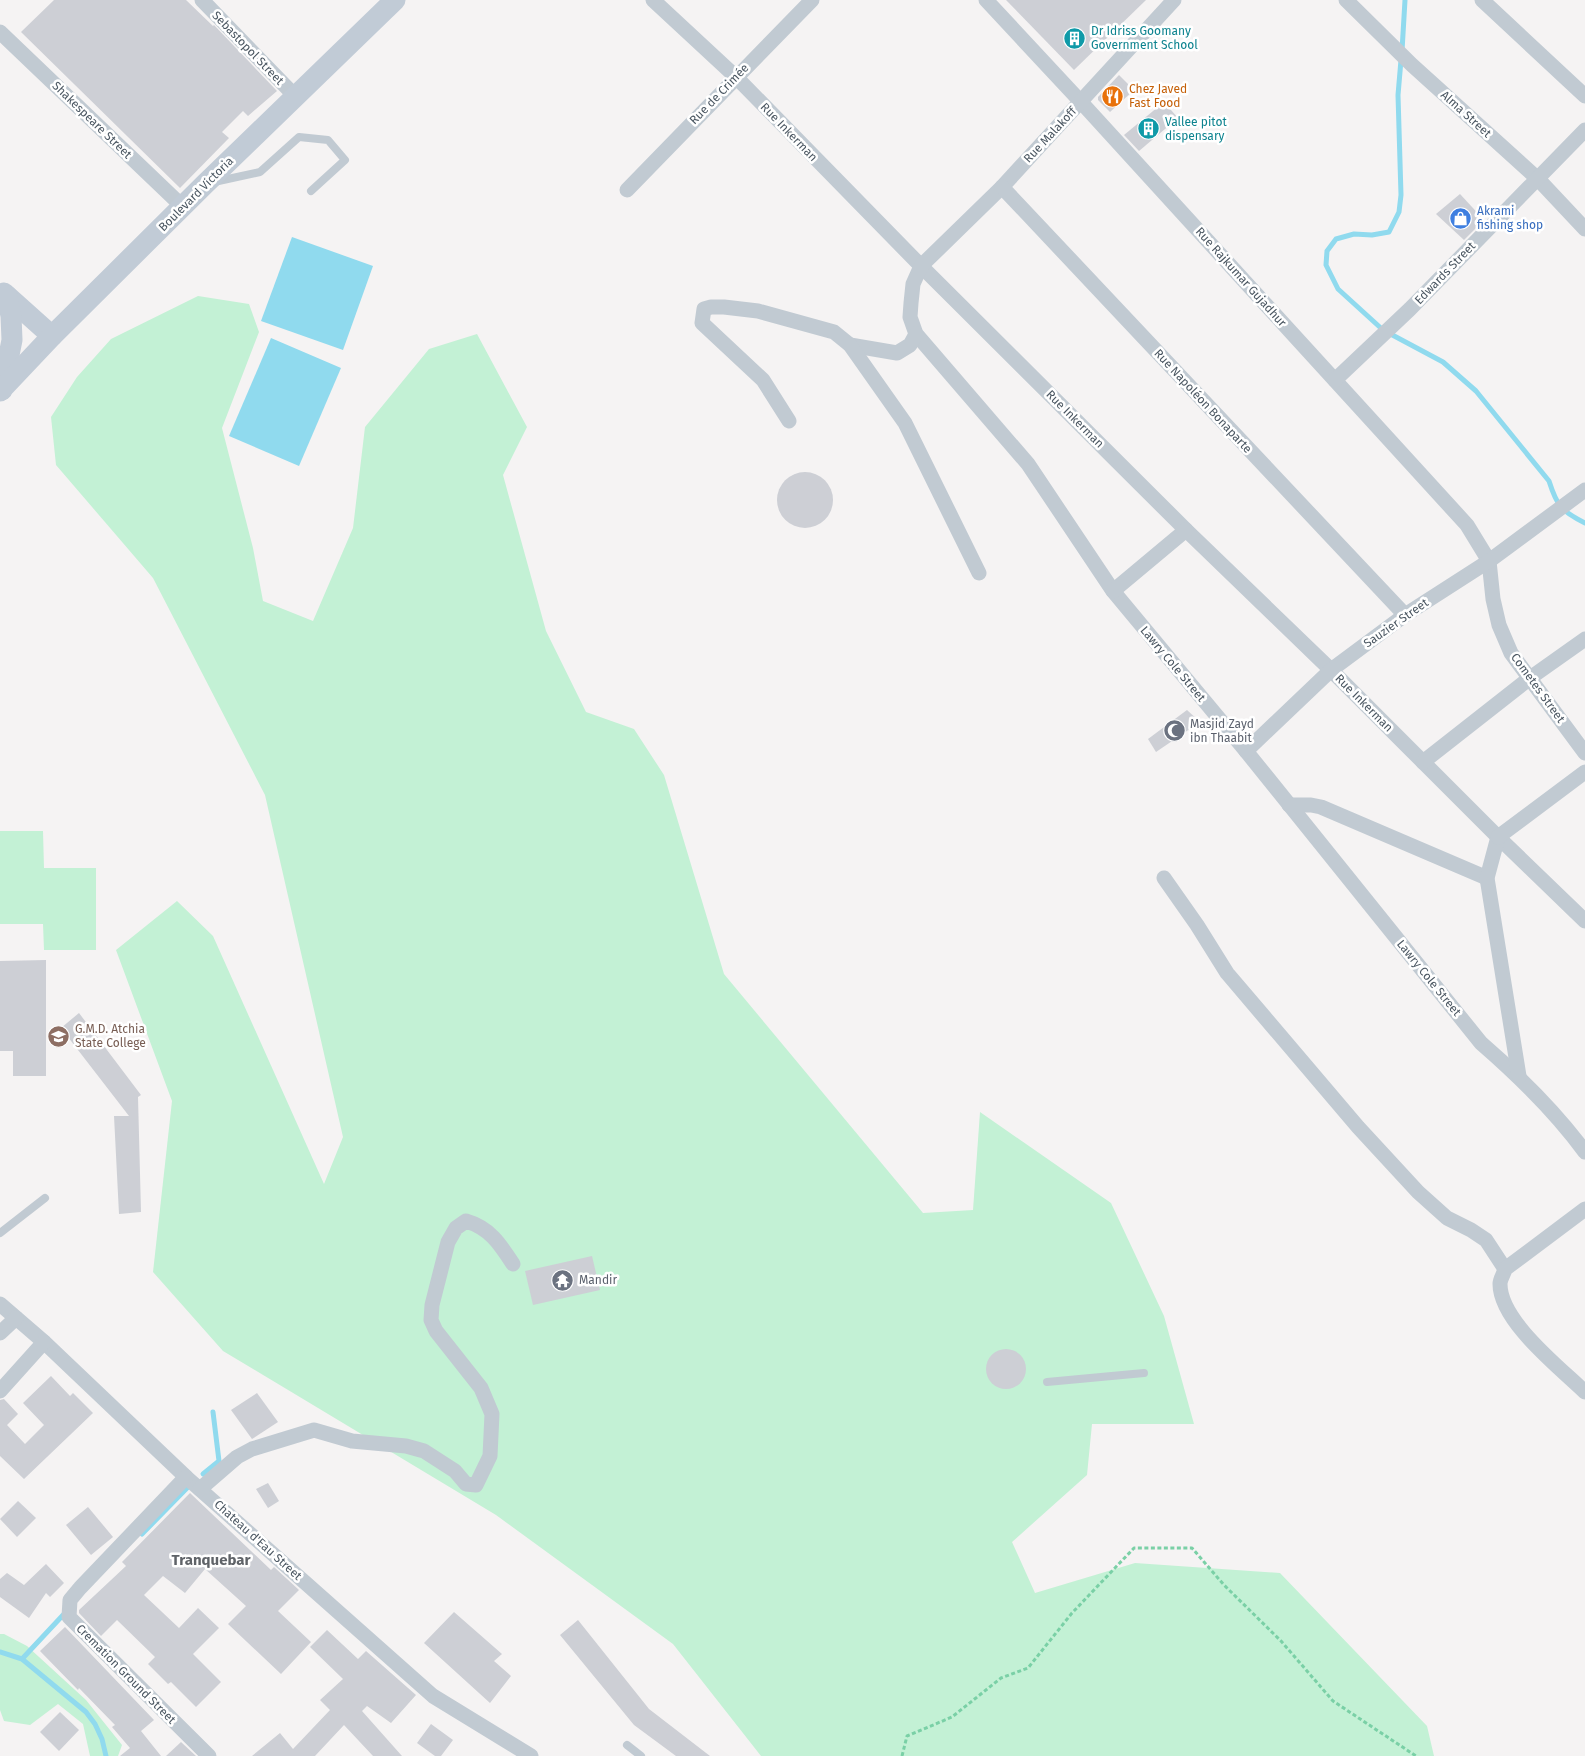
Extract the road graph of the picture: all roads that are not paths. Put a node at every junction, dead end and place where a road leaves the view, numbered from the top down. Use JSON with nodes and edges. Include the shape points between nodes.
{"nodes":[{"id":1,"x":202,"y":0,"type":"edge"},
{"id":2,"x":395,"y":0,"type":"edge"},
{"id":3,"x":653,"y":0,"type":"edge"},
{"id":4,"x":812,"y":0,"type":"edge"},
{"id":5,"x":986,"y":0,"type":"edge"},
{"id":6,"x":1174,"y":0,"type":"edge"},
{"id":7,"x":1346,"y":0,"type":"edge"},
{"id":8,"x":1482,"y":0,"type":"edge"},
{"id":9,"x":0,"y":32,"type":"edge"},
{"id":10,"x":736,"y":77,"type":"junction"},
{"id":11,"x":295,"y":96,"type":"junction"},
{"id":12,"x":1585,"y":96,"type":"edge"},
{"id":13,"x":1081,"y":102,"type":"junction"},
{"id":14,"x":1585,"y":130,"type":"edge"},
{"id":15,"x":1538,"y":179,"type":"junction"},
{"id":16,"x":205,"y":184,"type":"junction"},
{"id":17,"x":1002,"y":187,"type":"junction"},
{"id":18,"x":627,"y":190,"type":"dead end"},
{"id":19,"x":311,"y":191,"type":"dead end"},
{"id":20,"x":183,"y":207,"type":"junction"},
{"id":21,"x":1585,"y":228,"type":"edge"},
{"id":22,"x":921,"y":266,"type":"junction"},
{"id":23,"x":4,"y":293,"type":"edge"},
{"id":24,"x":916,"y":334,"type":"junction"},
{"id":25,"x":52,"y":336,"type":"junction"},
{"id":26,"x":850,"y":345,"type":"junction"},
{"id":27,"x":1335,"y":380,"type":"junction"},
{"id":28,"x":1,"y":391,"type":"edge"},
{"id":29,"x":789,"y":421,"type":"dead end"},
{"id":30,"x":1585,"y":490,"type":"edge"},
{"id":31,"x":1186,"y":530,"type":"junction"},
{"id":32,"x":1488,"y":561,"type":"junction"},
{"id":33,"x":979,"y":573,"type":"dead end"},
{"id":34,"x":1113,"y":591,"type":"junction"},
{"id":35,"x":1405,"y":615,"type":"junction"},
{"id":36,"x":1585,"y":639,"type":"edge"},
{"id":37,"x":1331,"y":670,"type":"junction"},
{"id":38,"x":1530,"y":678,"type":"junction"},
{"id":39,"x":1246,"y":751,"type":"junction"},
{"id":40,"x":1585,"y":753,"type":"edge"},
{"id":41,"x":1423,"y":762,"type":"junction"},
{"id":42,"x":1585,"y":772,"type":"edge"},
{"id":43,"x":1289,"y":805,"type":"junction"},
{"id":44,"x":1498,"y":837,"type":"junction"},
{"id":45,"x":1164,"y":878,"type":"dead end"},
{"id":46,"x":1487,"y":878,"type":"junction"},
{"id":47,"x":1585,"y":921,"type":"edge"},
{"id":48,"x":1519,"y":1076,"type":"junction"},
{"id":49,"x":1585,"y":1152,"type":"edge"},
{"id":50,"x":45,"y":1198,"type":"dead end"},
{"id":51,"x":1585,"y":1209,"type":"edge"},
{"id":52,"x":0,"y":1233,"type":"edge"},
{"id":53,"x":513,"y":1264,"type":"dead end"},
{"id":54,"x":1506,"y":1269,"type":"junction"},
{"id":55,"x":0,"y":1304,"type":"edge"},
{"id":56,"x":16,"y":1318,"type":"junction"},
{"id":57,"x":0,"y":1333,"type":"edge"},
{"id":58,"x":44,"y":1342,"type":"junction"},
{"id":59,"x":1144,"y":1373,"type":"dead end"},
{"id":60,"x":1047,"y":1382,"type":"dead end"},
{"id":61,"x":0,"y":1391,"type":"edge"},
{"id":62,"x":1585,"y":1392,"type":"edge"},
{"id":63,"x":186,"y":1476,"type":"junction"},
{"id":64,"x":200,"y":1489,"type":"junction"},
{"id":65,"x":627,"y":1745,"type":"dead end"},
{"id":66,"x":209,"y":1756,"type":"edge"},
{"id":67,"x":531,"y":1756,"type":"edge"},
{"id":68,"x":641,"y":1756,"type":"edge"}],
"edges":[{"from":1,"to":11,"type":"street","name":"Sebastopol Street"},
{"from":2,"to":11,"type":"main road","name":"Boulevard Victoria"},
{"from":3,"to":10,"type":"street","name":"Rue Inkerman"},
{"from":4,"to":10,"type":"street","name":"Rue de Crimée"},
{"from":5,"to":13,"type":"street","name":"Rue Rajkumar Gujadhur"},
{"from":6,"to":13,"type":"street","name":"Rue Malakoff"},
{"from":7,"to":15,"type":"street","name":"Alma Street","via":[[1412,65]]},
{"from":8,"to":12,"type":"street"},
{"from":9,"to":20,"type":"street","name":"Shakespeare Street"},
{"from":10,"to":18,"type":"street","name":"Rue de Crimée"},
{"from":10,"to":22,"type":"street","name":"Rue Inkerman"},
{"from":11,"to":16,"type":"main road","name":"Boulevard Victoria"},
{"from":13,"to":17,"type":"street","name":"Rue Malakoff"},
{"from":13,"to":27,"type":"street","name":"Rue Rajkumar Gujadhur"},
{"from":14,"to":15,"type":"street","name":"Edwards Street"},
{"from":15,"to":21,"type":"street","name":"Alma Street"},
{"from":15,"to":27,"type":"street","name":"Edwards Street"},
{"from":16,"to":19,"type":"lane","via":[[260,172],[299,136],[328,140],[345,160]]},
{"from":16,"to":20,"type":"main road","name":"Boulevard Victoria"},
{"from":17,"to":22,"type":"street","name":"Rue Malakoff"},
{"from":17,"to":35,"type":"street","name":"Rue Napoléon Bonaparte"},
{"from":20,"to":25,"type":"main road","name":"Boulevard Victoria"},
{"from":22,"to":24,"type":"street","name":"Lawry Cole Street","via":[[913,284],[910,303],[910,318]]},
{"from":22,"to":31,"type":"street","name":"Rue Inkerman"},
{"from":23,"to":25,"type":"main road"},
{"from":23,"to":28,"type":"main road","via":[[11,316],[12,340]]},
{"from":24,"to":26,"type":"street","via":[[910,345],[897,353]]},
{"from":24,"to":34,"type":"street","name":"Lawry Cole Street","via":[[1028,464]]},
{"from":25,"to":28,"type":"main road","name":"Boulevard Victoria"},
{"from":26,"to":29,"type":"street","via":[[834,332],[758,311],[724,307],[704,309],[702,323],[763,380]]},
{"from":26,"to":33,"type":"street","via":[[905,423]]},
{"from":27,"to":32,"type":"street","name":"Rue Rajkumar Gujadhur","via":[[1467,526]]},
{"from":30,"to":32,"type":"street","name":"Sauzier Street"},
{"from":31,"to":34,"type":"street"},
{"from":31,"to":37,"type":"street","name":"Rue Inkerman"},
{"from":32,"to":35,"type":"street","name":"Sauzier Street"},
{"from":32,"to":38,"type":"street","name":"Cometes Street","via":[[1499,625],[1511,652]]},
{"from":34,"to":39,"type":"street","name":"Lawry Cole Street"},
{"from":35,"to":37,"type":"street","name":"Sauzier Street"},
{"from":36,"to":38,"type":"street"},
{"from":37,"to":39,"type":"street","name":"Sauzier Street"},
{"from":37,"to":41,"type":"street","name":"Rue Inkerman"},
{"from":38,"to":40,"type":"street","name":"Cometes Street"},
{"from":38,"to":41,"type":"street"},
{"from":39,"to":43,"type":"street","name":"Lawry Cole Street"},
{"from":41,"to":44,"type":"street","name":"Rue Inkerman"},
{"from":42,"to":44,"type":"street"},
{"from":43,"to":46,"type":"street","via":[[1321,807]]},
{"from":43,"to":48,"type":"street","name":"Lawry Cole Street","via":[[1481,1042]]},
{"from":44,"to":46,"type":"street"},
{"from":44,"to":47,"type":"street","name":"Rue Inkerman"},
{"from":45,"to":54,"type":"street","via":[[1227,974],[1358,1127],[1418,1192],[1447,1218],[1486,1240]]},
{"from":46,"to":48,"type":"street"},
{"from":48,"to":49,"type":"street","name":"Lawry Cole Street","via":[[1568,1128]]},
{"from":50,"to":52,"type":"lane"},
{"from":51,"to":54,"type":"street"},
{"from":53,"to":64,"type":"street","via":[[498,1241],[479,1225],[466,1221],[456,1228],[448,1242],[432,1305],[431,1320],[436,1331],[482,1388],[492,1414],[490,1456],[476,1485],[466,1484],[455,1471],[424,1450],[352,1441],[314,1430],[236,1457]]},
{"from":54,"to":62,"type":"street","via":[[1500,1282],[1503,1299],[1518,1326]]},
{"from":55,"to":56,"type":"street","name":"Chateau d'Eau Street"},
{"from":56,"to":57,"type":"street"},
{"from":56,"to":58,"type":"street","name":"Chateau d'Eau Street"},
{"from":58,"to":61,"type":"street"},
{"from":58,"to":63,"type":"street","name":"Chateau d'Eau Street"},
{"from":59,"to":60,"type":"lane"},
{"from":63,"to":64,"type":"street","name":"Chateau d'Eau Street"},
{"from":63,"to":66,"type":"street","name":"Cremation Ground Street","via":[[70,1600],[69,1617]]},
{"from":64,"to":67,"type":"street","name":"Chateau d'Eau Street","via":[[433,1696]]},
{"from":65,"to":68,"type":"lane"}]}
